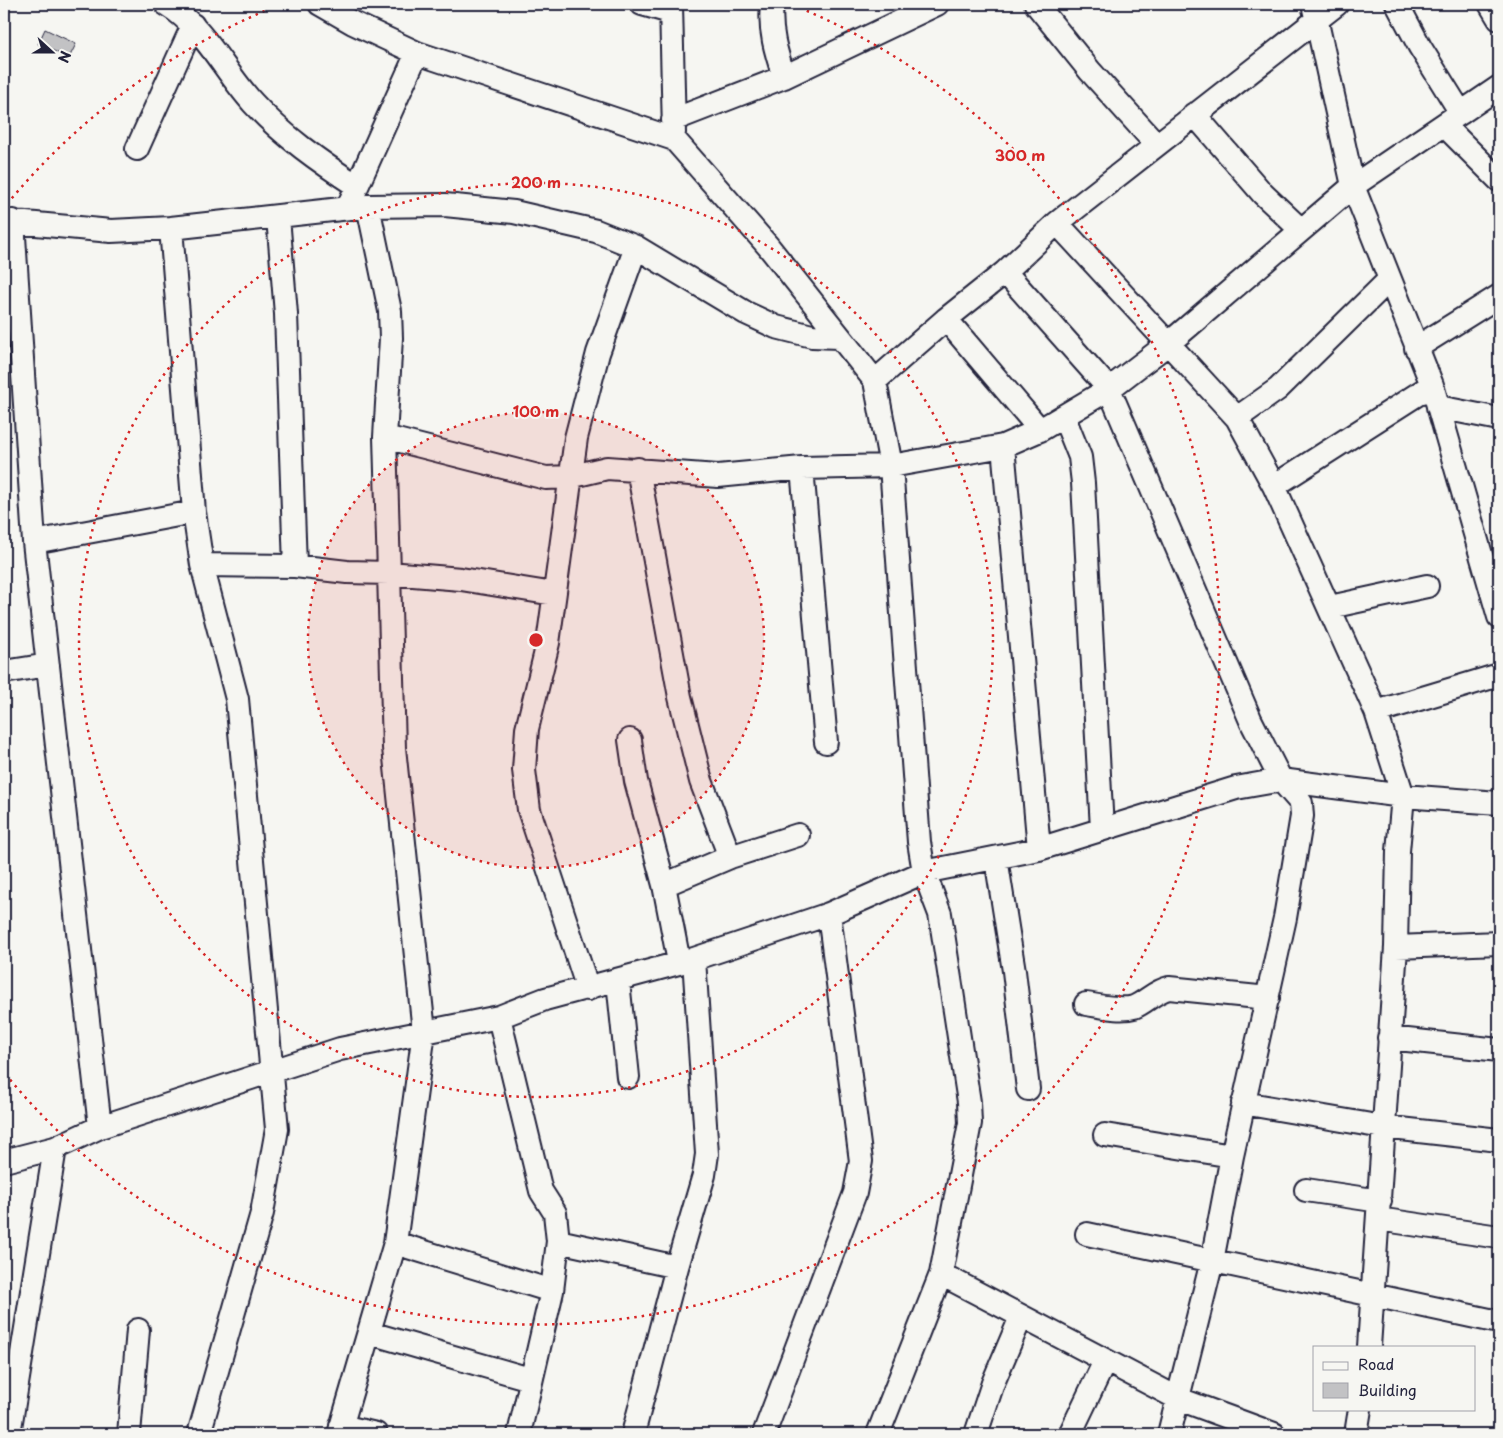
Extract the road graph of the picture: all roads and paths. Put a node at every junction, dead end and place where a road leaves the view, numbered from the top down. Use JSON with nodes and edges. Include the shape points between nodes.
{"nodes":[{"id":1,"x":166,"y":4,"type":"edge"},
{"id":2,"x":320,"y":4,"type":"edge"},
{"id":3,"x":642,"y":4,"type":"edge"},
{"id":4,"x":772,"y":4,"type":"edge"},
{"id":5,"x":937,"y":4,"type":"edge"},
{"id":6,"x":1036,"y":4,"type":"edge"},
{"id":7,"x":1337,"y":4,"type":"edge"},
{"id":8,"x":1397,"y":4,"type":"edge"},
{"id":9,"x":1490,"y":4,"type":"edge"},
{"id":10,"x":670,"y":8,"type":"edge"},
{"id":11,"x":1315,"y":11,"type":"edge"},
{"id":12,"x":1499,"y":19,"type":"edge"},
{"id":13,"x":193,"y":25,"type":"junction"},
{"id":14,"x":417,"y":53,"type":"junction"},
{"id":15,"x":784,"y":77,"type":"junction"},
{"id":16,"x":1499,"y":87,"type":"edge"},
{"id":17,"x":1194,"y":114,"type":"junction"},
{"id":18,"x":1453,"y":119,"type":"junction"},
{"id":19,"x":674,"y":130,"type":"junction"},
{"id":20,"x":1156,"y":144,"type":"junction"},
{"id":21,"x":137,"y":149,"type":"dead end"},
{"id":22,"x":1499,"y":180,"type":"edge"},
{"id":23,"x":357,"y":186,"type":"junction"},
{"id":24,"x":1353,"y":186,"type":"junction"},
{"id":25,"x":357,"y":207,"type":"junction"},
{"id":26,"x":278,"y":217,"type":"junction"},
{"id":27,"x":8,"y":221,"type":"edge"},
{"id":28,"x":1057,"y":223,"type":"junction"},
{"id":29,"x":171,"y":228,"type":"junction"},
{"id":30,"x":1301,"y":230,"type":"junction"},
{"id":31,"x":636,"y":247,"type":"junction"},
{"id":32,"x":1005,"y":272,"type":"junction"},
{"id":33,"x":1389,"y":280,"type":"junction"},
{"id":34,"x":1499,"y":296,"type":"edge"},
{"id":35,"x":946,"y":319,"type":"junction"},
{"id":36,"x":839,"y":337,"type":"junction"},
{"id":37,"x":1168,"y":343,"type":"junction"},
{"id":38,"x":1416,"y":348,"type":"junction"},
{"id":39,"x":875,"y":381,"type":"junction"},
{"id":40,"x":1432,"y":385,"type":"junction"},
{"id":41,"x":1109,"y":389,"type":"junction"},
{"id":42,"x":1438,"y":407,"type":"junction"},
{"id":43,"x":1064,"y":417,"type":"junction"},
{"id":44,"x":1237,"y":418,"type":"junction"},
{"id":45,"x":1499,"y":419,"type":"edge"},
{"id":46,"x":1040,"y":430,"type":"junction"},
{"id":47,"x":385,"y":437,"type":"junction"},
{"id":48,"x":1003,"y":446,"type":"junction"},
{"id":49,"x":891,"y":466,"type":"junction"},
{"id":50,"x":802,"y":468,"type":"junction"},
{"id":51,"x":638,"y":469,"type":"junction"},
{"id":52,"x":569,"y":477,"type":"junction"},
{"id":53,"x":1274,"y":486,"type":"junction"},
{"id":54,"x":194,"y":512,"type":"junction"},
{"id":55,"x":34,"y":542,"type":"junction"},
{"id":56,"x":202,"y":565,"type":"junction"},
{"id":57,"x":295,"y":566,"type":"junction"},
{"id":58,"x":389,"y":573,"type":"junction"},
{"id":59,"x":1426,"y":586,"type":"dead end"},
{"id":60,"x":554,"y":594,"type":"junction"},
{"id":61,"x":1330,"y":607,"type":"junction"},
{"id":62,"x":1499,"y":616,"type":"edge"},
{"id":63,"x":48,"y":665,"type":"junction"},
{"id":64,"x":4,"y":672,"type":"edge"},
{"id":65,"x":1499,"y":675,"type":"edge"},
{"id":66,"x":1376,"y":712,"type":"junction"},
{"id":67,"x":630,"y":740,"type":"dead end"},
{"id":68,"x":826,"y":742,"type":"dead end"},
{"id":69,"x":1281,"y":780,"type":"junction"},
{"id":70,"x":1403,"y":796,"type":"junction"},
{"id":71,"x":1499,"y":803,"type":"edge"},
{"id":72,"x":1102,"y":829,"type":"junction"},
{"id":73,"x":798,"y":835,"type":"dead end"},
{"id":74,"x":1039,"y":849,"type":"junction"},
{"id":75,"x":730,"y":858,"type":"junction"},
{"id":76,"x":996,"y":858,"type":"junction"},
{"id":77,"x":924,"y":872,"type":"junction"},
{"id":78,"x":664,"y":885,"type":"junction"},
{"id":79,"x":829,"y":914,"type":"junction"},
{"id":80,"x":1499,"y":943,"type":"edge"},
{"id":81,"x":1396,"y":947,"type":"junction"},
{"id":82,"x":686,"y":960,"type":"junction"},
{"id":83,"x":618,"y":981,"type":"junction"},
{"id":84,"x":588,"y":989,"type":"junction"},
{"id":85,"x":1268,"y":998,"type":"junction"},
{"id":86,"x":1086,"y":1004,"type":"dead end"},
{"id":87,"x":499,"y":1017,"type":"junction"},
{"id":88,"x":424,"y":1032,"type":"junction"},
{"id":89,"x":1390,"y":1038,"type":"junction"},
{"id":90,"x":1499,"y":1050,"type":"edge"},
{"id":91,"x":272,"y":1069,"type":"junction"},
{"id":92,"x":628,"y":1076,"type":"dead end"},
{"id":93,"x":1028,"y":1089,"type":"dead end"},
{"id":94,"x":1243,"y":1103,"type":"junction"},
{"id":95,"x":100,"y":1126,"type":"junction"},
{"id":96,"x":1383,"y":1127,"type":"junction"},
{"id":97,"x":1105,"y":1135,"type":"dead end"},
{"id":98,"x":1499,"y":1140,"type":"edge"},
{"id":99,"x":55,"y":1148,"type":"junction"},
{"id":100,"x":1232,"y":1156,"type":"junction"},
{"id":101,"x":4,"y":1161,"type":"edge"},
{"id":102,"x":1306,"y":1190,"type":"dead end"},
{"id":103,"x":1379,"y":1210,"type":"junction"},
{"id":104,"x":1087,"y":1234,"type":"dead end"},
{"id":105,"x":1499,"y":1237,"type":"edge"},
{"id":106,"x":558,"y":1241,"type":"junction"},
{"id":107,"x":395,"y":1243,"type":"junction"},
{"id":108,"x":1212,"y":1261,"type":"junction"},
{"id":109,"x":677,"y":1267,"type":"junction"},
{"id":110,"x":941,"y":1274,"type":"junction"},
{"id":111,"x":552,"y":1291,"type":"junction"},
{"id":112,"x":1373,"y":1296,"type":"junction"},
{"id":113,"x":1021,"y":1317,"type":"junction"},
{"id":114,"x":1499,"y":1322,"type":"edge"},
{"id":115,"x":138,"y":1330,"type":"dead end"},
{"id":116,"x":370,"y":1333,"type":"junction"},
{"id":117,"x":1369,"y":1346,"type":"edge"},
{"id":118,"x":1104,"y":1361,"type":"junction"},
{"id":119,"x":530,"y":1379,"type":"junction"},
{"id":120,"x":1179,"y":1399,"type":"junction"},
{"id":121,"x":1360,"y":1410,"type":"edge"},
{"id":122,"x":340,"y":1430,"type":"edge"},
{"id":123,"x":8,"y":1434,"type":"edge"},
{"id":124,"x":128,"y":1434,"type":"edge"},
{"id":125,"x":199,"y":1434,"type":"edge"},
{"id":126,"x":376,"y":1434,"type":"edge"},
{"id":127,"x":519,"y":1434,"type":"edge"},
{"id":128,"x":634,"y":1434,"type":"edge"},
{"id":129,"x":764,"y":1434,"type":"edge"},
{"id":130,"x":878,"y":1434,"type":"edge"},
{"id":131,"x":976,"y":1434,"type":"edge"},
{"id":132,"x":1070,"y":1434,"type":"edge"},
{"id":133,"x":1169,"y":1434,"type":"edge"},
{"id":134,"x":1274,"y":1434,"type":"edge"},
{"id":135,"x":1356,"y":1434,"type":"edge"}],
"edges":[{"from":1,"to":13,"type":"street"},
{"from":2,"to":14,"type":"street"},
{"from":3,"to":10,"type":"street"},
{"from":4,"to":15,"type":"street","via":[[773,44]]},
{"from":5,"to":15,"type":"street"},
{"from":6,"to":20,"type":"street","via":[[1090,71]]},
{"from":7,"to":11,"type":"street"},
{"from":8,"to":18,"type":"street"},
{"from":9,"to":12,"type":"street"},
{"from":10,"to":19,"type":"street"},
{"from":11,"to":17,"type":"street"},
{"from":11,"to":24,"type":"street"},
{"from":13,"to":21,"type":"street"},
{"from":13,"to":23,"type":"street","via":[[252,103],[328,168]]},
{"from":14,"to":19,"type":"street"},
{"from":14,"to":23,"type":"street"},
{"from":15,"to":19,"type":"street"},
{"from":16,"to":18,"type":"street"},
{"from":17,"to":20,"type":"street"},
{"from":17,"to":30,"type":"street","via":[[1263,194]]},
{"from":18,"to":22,"type":"street"},
{"from":18,"to":24,"type":"street"},
{"from":19,"to":36,"type":"street"},
{"from":20,"to":28,"type":"street"},
{"from":23,"to":25,"type":"street"},
{"from":24,"to":30,"type":"street"},
{"from":24,"to":33,"type":"street"},
{"from":25,"to":26,"type":"street"},
{"from":25,"to":31,"type":"street","via":[[445,205],[514,212],[596,231]]},
{"from":25,"to":47,"type":"street","via":[[390,311]]},
{"from":26,"to":29,"type":"street"},
{"from":26,"to":57,"type":"street","via":[[286,314]]},
{"from":27,"to":29,"type":"street","via":[[111,230]]},
{"from":27,"to":55,"type":"street"},
{"from":28,"to":32,"type":"street"},
{"from":28,"to":37,"type":"street"},
{"from":29,"to":54,"type":"street"},
{"from":30,"to":37,"type":"street"},
{"from":31,"to":36,"type":"street","via":[[746,313],[776,327],[812,336]]},
{"from":31,"to":52,"type":"street","via":[[598,353]]},
{"from":32,"to":35,"type":"street"},
{"from":32,"to":41,"type":"street"},
{"from":33,"to":38,"type":"street"},
{"from":33,"to":44,"type":"street","via":[[1278,389]]},
{"from":34,"to":38,"type":"street"},
{"from":35,"to":39,"type":"street"},
{"from":35,"to":46,"type":"street"},
{"from":36,"to":39,"type":"street"},
{"from":37,"to":41,"type":"street"},
{"from":37,"to":44,"type":"street"},
{"from":38,"to":40,"type":"street"},
{"from":39,"to":49,"type":"street"},
{"from":40,"to":42,"type":"street"},
{"from":40,"to":53,"type":"street"},
{"from":41,"to":43,"type":"street"},
{"from":41,"to":69,"type":"street","via":[[1251,720]]},
{"from":42,"to":45,"type":"street"},
{"from":42,"to":62,"type":"street"},
{"from":43,"to":46,"type":"street"},
{"from":43,"to":72,"type":"street","via":[[1080,457],[1083,483]]},
{"from":44,"to":53,"type":"street"},
{"from":46,"to":48,"type":"street"},
{"from":47,"to":52,"type":"street","via":[[534,476]]},
{"from":47,"to":58,"type":"street"},
{"from":48,"to":49,"type":"street"},
{"from":48,"to":74,"type":"street"},
{"from":49,"to":50,"type":"street"},
{"from":49,"to":77,"type":"street","via":[[919,842]]},
{"from":50,"to":51,"type":"street","via":[[718,476]]},
{"from":50,"to":68,"type":"street"},
{"from":51,"to":52,"type":"street","via":[[606,468]]},
{"from":51,"to":75,"type":"street","via":[[680,696],[701,781]]},
{"from":52,"to":60,"type":"street"},
{"from":53,"to":61,"type":"street"},
{"from":54,"to":55,"type":"street"},
{"from":54,"to":56,"type":"street"},
{"from":55,"to":63,"type":"street"},
{"from":56,"to":57,"type":"street"},
{"from":56,"to":91,"type":"street","via":[[237,699]]},
{"from":57,"to":58,"type":"street"},
{"from":58,"to":60,"type":"street","via":[[461,579]]},
{"from":58,"to":88,"type":"street","via":[[394,748]]},
{"from":59,"to":61,"type":"street"},
{"from":60,"to":84,"type":"street","via":[[548,643],[527,729],[524,770],[529,810]]},
{"from":61,"to":66,"type":"street"},
{"from":63,"to":64,"type":"street"},
{"from":63,"to":95,"type":"street"},
{"from":65,"to":66,"type":"street"},
{"from":66,"to":70,"type":"street"},
{"from":67,"to":78,"type":"street","via":[[636,781]]},
{"from":69,"to":70,"type":"street"},
{"from":69,"to":72,"type":"street","via":[[1236,788]]},
{"from":69,"to":85,"type":"street","via":[[1301,803],[1302,816]]},
{"from":70,"to":71,"type":"street"},
{"from":70,"to":81,"type":"street"},
{"from":72,"to":74,"type":"street"},
{"from":73,"to":75,"type":"street"},
{"from":74,"to":76,"type":"street"},
{"from":75,"to":78,"type":"street"},
{"from":76,"to":77,"type":"street"},
{"from":76,"to":93,"type":"street"},
{"from":77,"to":79,"type":"street"},
{"from":77,"to":110,"type":"street","via":[[940,914],[970,1123]]},
{"from":78,"to":82,"type":"street"},
{"from":79,"to":82,"type":"street"},
{"from":79,"to":129,"type":"street","via":[[861,1161],[855,1193]]},
{"from":80,"to":81,"type":"street"},
{"from":81,"to":89,"type":"street"},
{"from":82,"to":83,"type":"street"},
{"from":82,"to":109,"type":"street","via":[[706,1154],[704,1175]]},
{"from":83,"to":84,"type":"street"},
{"from":83,"to":92,"type":"street"},
{"from":84,"to":87,"type":"street"},
{"from":85,"to":86,"type":"street","via":[[1169,988],[1126,1008]]},
{"from":85,"to":94,"type":"street"},
{"from":87,"to":88,"type":"street"},
{"from":87,"to":106,"type":"street","via":[[541,1191],[555,1213]]},
{"from":88,"to":91,"type":"street","via":[[340,1049]]},
{"from":88,"to":107,"type":"street"},
{"from":89,"to":90,"type":"street"},
{"from":89,"to":96,"type":"street"},
{"from":91,"to":95,"type":"street","via":[[172,1105]]},
{"from":91,"to":125,"type":"street","via":[[277,1129],[262,1213]]},
{"from":94,"to":96,"type":"street"},
{"from":94,"to":100,"type":"street"},
{"from":95,"to":99,"type":"street"},
{"from":96,"to":98,"type":"street"},
{"from":96,"to":103,"type":"street"},
{"from":97,"to":100,"type":"street"},
{"from":99,"to":101,"type":"street"},
{"from":99,"to":123,"type":"street"},
{"from":100,"to":108,"type":"street"},
{"from":102,"to":103,"type":"street"},
{"from":103,"to":105,"type":"street"},
{"from":103,"to":112,"type":"street"},
{"from":104,"to":108,"type":"street"},
{"from":106,"to":109,"type":"street"},
{"from":106,"to":111,"type":"street"},
{"from":107,"to":111,"type":"street"},
{"from":107,"to":116,"type":"street"},
{"from":108,"to":112,"type":"street"},
{"from":108,"to":120,"type":"street"},
{"from":109,"to":128,"type":"street"},
{"from":110,"to":113,"type":"street"},
{"from":110,"to":130,"type":"street"},
{"from":111,"to":119,"type":"street"},
{"from":112,"to":114,"type":"street"},
{"from":112,"to":117,"type":"street"},
{"from":113,"to":118,"type":"street"},
{"from":113,"to":131,"type":"street"},
{"from":115,"to":124,"type":"street"},
{"from":116,"to":119,"type":"street"},
{"from":116,"to":122,"type":"street"},
{"from":118,"to":120,"type":"street"},
{"from":118,"to":132,"type":"street"},
{"from":119,"to":127,"type":"street"},
{"from":120,"to":133,"type":"street"},
{"from":120,"to":134,"type":"street"},
{"from":121,"to":135,"type":"street"},
{"from":122,"to":126,"type":"street"}]}
